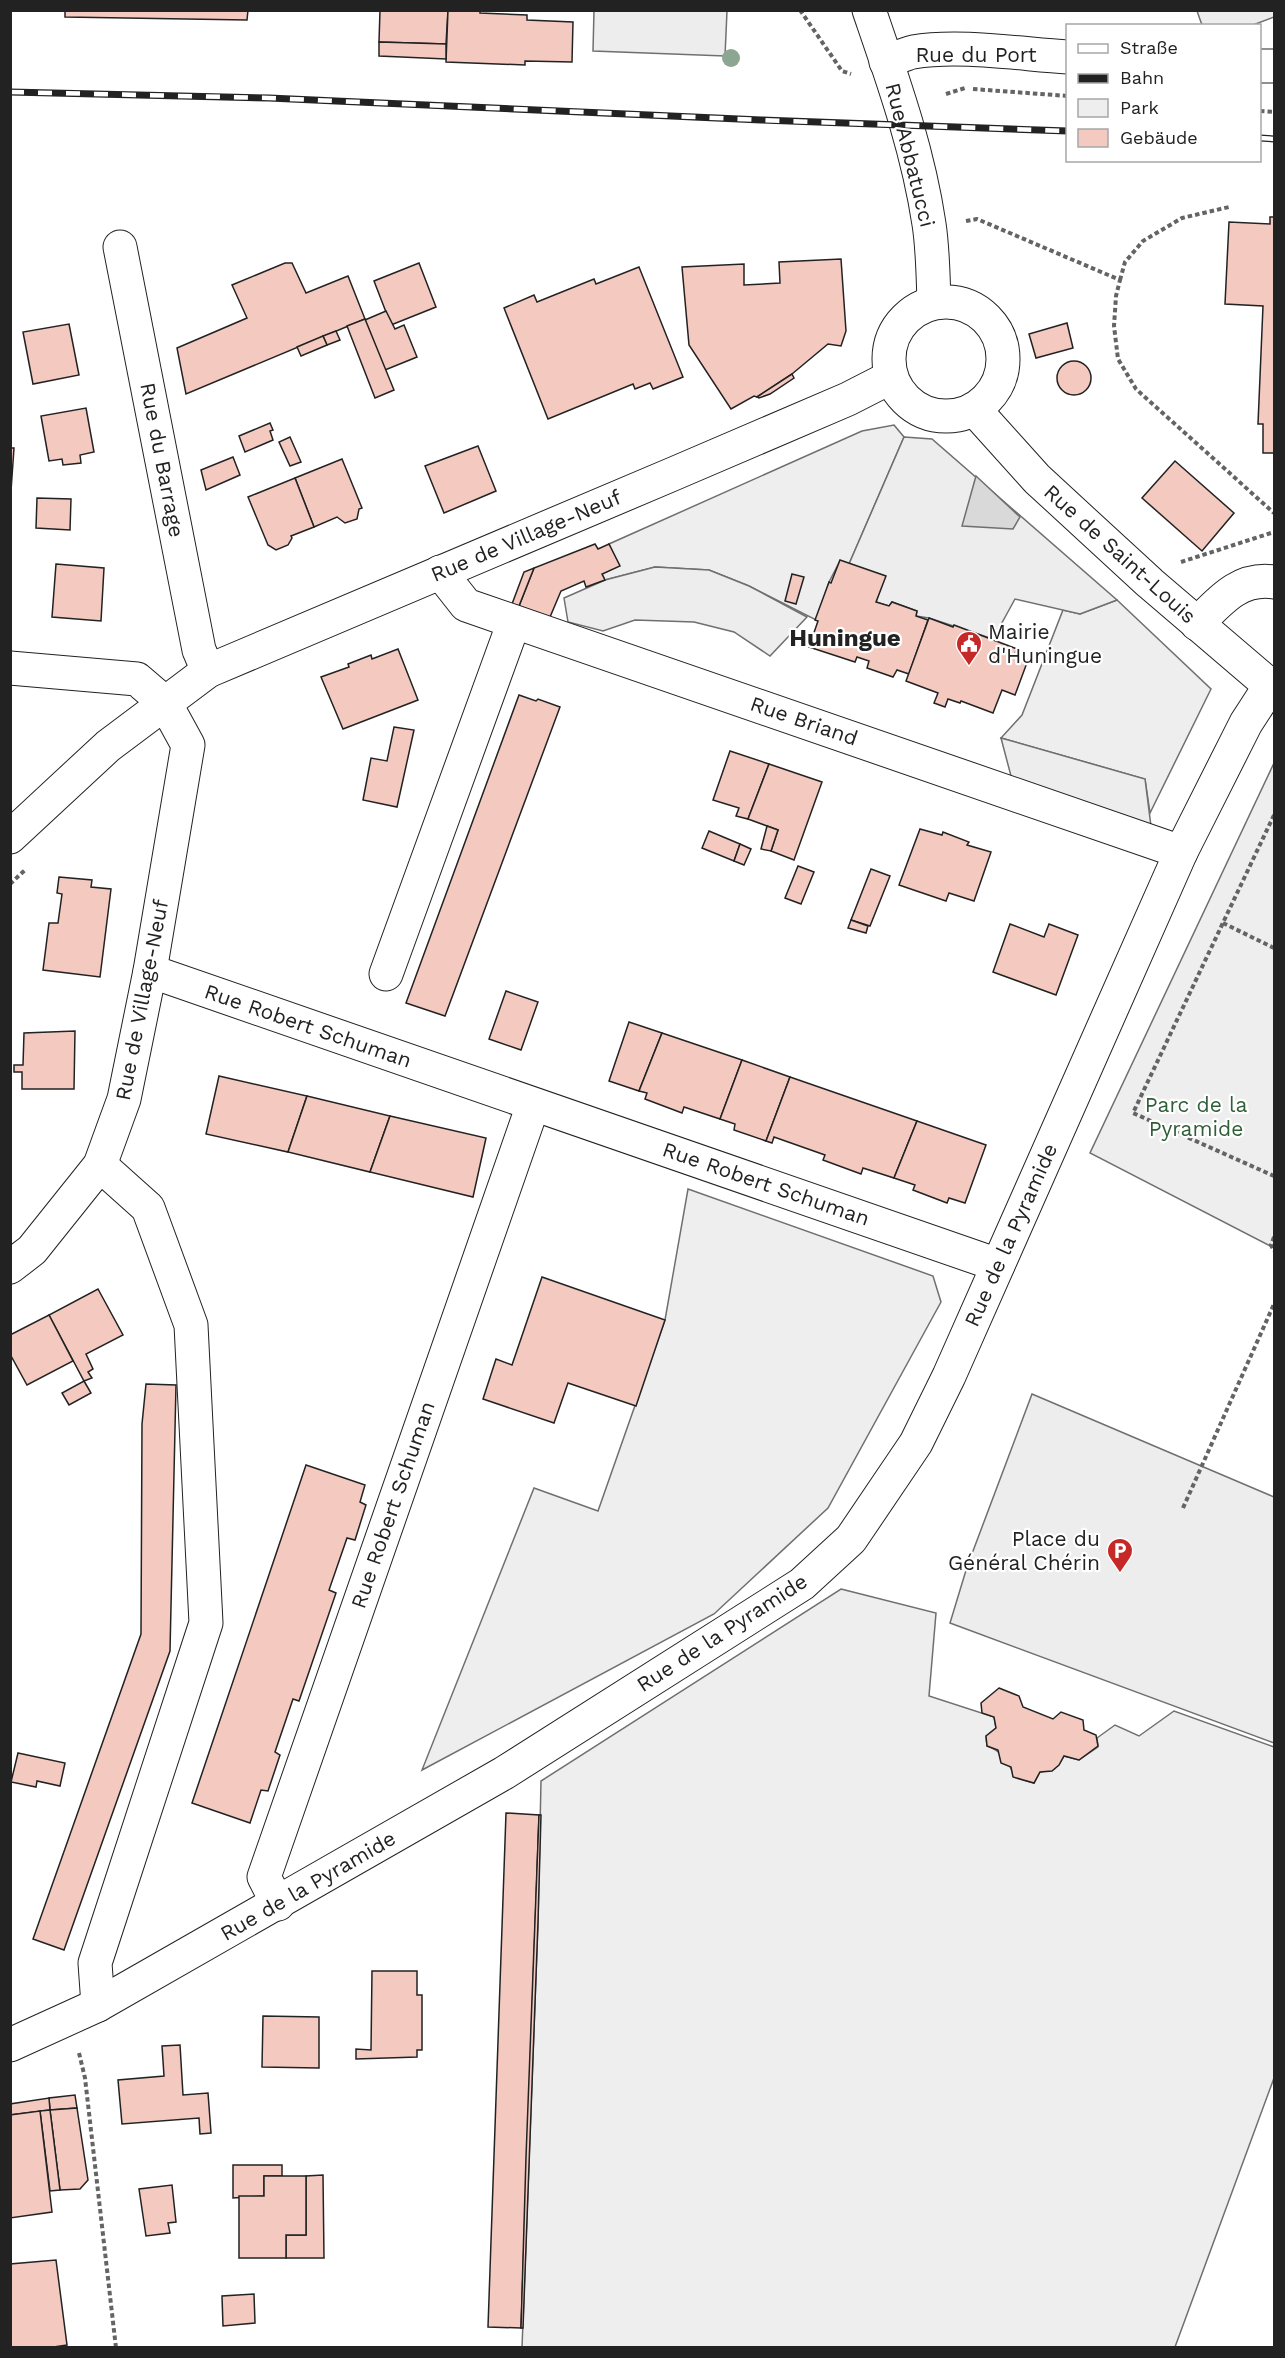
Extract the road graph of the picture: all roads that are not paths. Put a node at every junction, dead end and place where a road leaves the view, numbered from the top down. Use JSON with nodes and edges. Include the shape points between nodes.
{"nodes":[{"id":1,"x":868,"y":10,"type":"edge"},
{"id":2,"x":1066,"y":57,"type":"edge"},
{"id":3,"x":889,"y":69,"type":"junction"},
{"id":4,"x":120,"y":246,"type":"dead end"},
{"id":5,"x":934,"y":302,"type":"junction"},
{"id":6,"x":891,"y":377,"type":"junction"},
{"id":7,"x":974,"y":409,"type":"junction"},
{"id":8,"x":440,"y":572,"type":"junction"},
{"id":9,"x":1275,"y":582,"type":"edge"},
{"id":10,"x":514,"y":622,"type":"junction"},
{"id":11,"x":1197,"y":624,"type":"junction"},
{"id":12,"x":10,"y":668,"type":"edge"},
{"id":13,"x":208,"y":671,"type":"junction"},
{"id":14,"x":1272,"y":688,"type":"edge"},
{"id":15,"x":165,"y":702,"type":"junction"},
{"id":16,"x":10,"y":837,"type":"edge"},
{"id":17,"x":1181,"y":852,"type":"junction"},
{"id":18,"x":150,"y":971,"type":"junction"},
{"id":19,"x":386,"y":974,"type":"dead end"},
{"id":20,"x":533,"y":1105,"type":"junction"},
{"id":21,"x":100,"y":1165,"type":"junction"},
{"id":22,"x":998,"y":1265,"type":"junction"},
{"id":23,"x":10,"y":1267,"type":"edge"},
{"id":24,"x":278,"y":1904,"type":"junction"},
{"id":25,"x":85,"y":2011,"type":"junction"},
{"id":26,"x":10,"y":2045,"type":"edge"}],
"edges":[{"from":1,"to":3,"type":"street","name":"Rue Abbatucci"},
{"from":2,"to":3,"type":"street","name":"Rue du Port","via":[[971,50],[912,52]]},
{"from":3,"to":5,"type":"street","name":"Rue Abbatucci","via":[[923,189]]},
{"from":4,"to":13,"type":"street","name":"Rue du Barrage","via":[[199,650]]},
{"from":5,"to":6,"type":"street","via":[[912,312],[896,330],[888,353]]},
{"from":5,"to":7,"type":"street","via":[[955,303],[975,310],[991,324],[1000,342],[1003,363],[998,383]]},
{"from":6,"to":7,"type":"street","via":[[903,398],[922,412],[952,416]]},
{"from":6,"to":8,"type":"street","name":"Rue de Village-Neuf","via":[[684,470]]},
{"from":7,"to":11,"type":"street","name":"Rue de Saint-Louis","via":[[1037,479]]},
{"from":8,"to":10,"type":"street","name":"Rue Briand","via":[[466,605]]},
{"from":8,"to":13,"type":"street","name":"Rue de Village-Neuf"},
{"from":9,"to":11,"type":"street","via":[[1260,580],[1228,593]]},
{"from":10,"to":17,"type":"street","name":"Rue Briand"},
{"from":10,"to":19,"type":"street"},
{"from":11,"to":14,"type":"street","name":"Rue de Saint-Louis"},
{"from":12,"to":15,"type":"street","via":[[137,679]]},
{"from":13,"to":15,"type":"street","name":"Rue de Village-Neuf"},
{"from":14,"to":17,"type":"street","name":"Rue de la Pyramide","via":[[1246,723]]},
{"from":15,"to":16,"type":"street","name":"Rue de Village-Neuf","via":[[108,746]]},
{"from":15,"to":18,"type":"street","name":"Rue de Village-Neuf","via":[[188,745]]},
{"from":17,"to":22,"type":"street","name":"Rue de la Pyramide"},
{"from":18,"to":20,"type":"street","name":"Rue Robert Schuman"},
{"from":18,"to":21,"type":"street","name":"Rue de Village-Neuf","via":[[124,1099]]},
{"from":20,"to":22,"type":"street","name":"Rue Robert Schuman"},
{"from":20,"to":24,"type":"street","name":"Rue Robert Schuman","via":[[264,1877]]},
{"from":21,"to":23,"type":"street","name":"Rue de Village-Neuf","via":[[32,1250]]},
{"from":21,"to":25,"type":"street","via":[[148,1208],[191,1325],[206,1623],[95,1963]]},
{"from":22,"to":24,"type":"street","name":"Rue de la Pyramide","via":[[916,1443],[851,1539],[802,1584],[504,1773]]},
{"from":24,"to":25,"type":"street","name":"Rue de la Pyramide"},
{"from":25,"to":26,"type":"street","name":"Rue de la Pyramide"}]}
